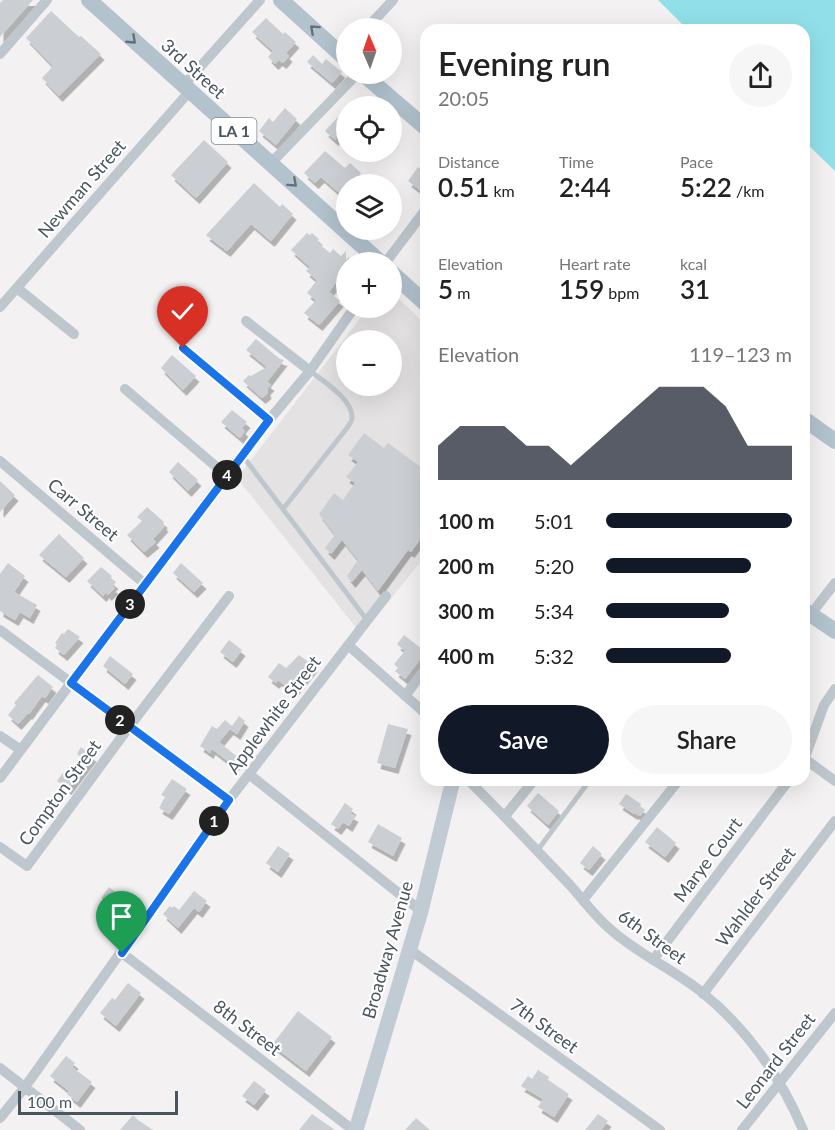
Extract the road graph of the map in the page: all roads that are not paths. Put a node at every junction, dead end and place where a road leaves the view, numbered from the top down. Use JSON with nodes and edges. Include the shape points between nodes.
{"nodes":[{"id":1,"x":47,"y":0,"type":"edge"},
{"id":2,"x":89,"y":0,"type":"edge"},
{"id":3,"x":260,"y":0,"type":"edge"},
{"id":4,"x":281,"y":0,"type":"edge"},
{"id":5,"x":393,"y":0,"type":"edge"},
{"id":6,"x":376,"y":18,"type":"edge"},
{"id":7,"x":336,"y":47,"type":"edge"},
{"id":8,"x":0,"y":54,"type":"edge"},
{"id":9,"x":347,"y":84,"type":"edge"},
{"id":10,"x":375,"y":84,"type":"edge"},
{"id":11,"x":186,"y":89,"type":"junction"},
{"id":12,"x":420,"y":123,"type":"edge"},
{"id":13,"x":271,"y":163,"type":"junction"},
{"id":14,"x":420,"y":217,"type":"edge"},
{"id":15,"x":369,"y":252,"type":"edge"},
{"id":16,"x":394,"y":252,"type":"edge"},
{"id":17,"x":402,"y":282,"type":"edge"},
{"id":18,"x":17,"y":288,"type":"junction"},
{"id":19,"x":420,"y":299,"type":"edge"},
{"id":20,"x":0,"y":307,"type":"edge"},
{"id":21,"x":347,"y":318,"type":"edge"},
{"id":22,"x":246,"y":321,"type":"dead end"},
{"id":23,"x":74,"y":334,"type":"dead end"},
{"id":24,"x":183,"y":348,"type":"dead end"},
{"id":25,"x":310,"y":371,"type":"junction"},
{"id":26,"x":125,"y":389,"type":"dead end"},
{"id":27,"x":269,"y":420,"type":"junction"},
{"id":28,"x":810,"y":423,"type":"edge"},
{"id":29,"x":835,"y":441,"type":"edge"},
{"id":30,"x":242,"y":455,"type":"junction"},
{"id":31,"x":0,"y":461,"type":"edge"},
{"id":32,"x":226,"y":475,"type":"junction"},
{"id":33,"x":283,"y":509,"type":"junction"},
{"id":34,"x":835,"y":583,"type":"edge"},
{"id":35,"x":145,"y":584,"type":"junction"},
{"id":36,"x":229,"y":596,"type":"dead end"},
{"id":37,"x":386,"y":596,"type":"dead end"},
{"id":38,"x":810,"y":611,"type":"edge"},
{"id":39,"x":810,"y":618,"type":"edge"},
{"id":40,"x":367,"y":620,"type":"junction"},
{"id":41,"x":0,"y":630,"type":"edge"},
{"id":42,"x":835,"y":632,"type":"edge"},
{"id":43,"x":348,"y":645,"type":"junction"},
{"id":44,"x":420,"y":676,"type":"edge"},
{"id":45,"x":71,"y":683,"type":"junction"},
{"id":46,"x":835,"y":689,"type":"edge"},
{"id":47,"x":405,"y":696,"type":"junction"},
{"id":48,"x":420,"y":709,"type":"edge"},
{"id":49,"x":129,"y":726,"type":"junction"},
{"id":50,"x":0,"y":736,"type":"edge"},
{"id":51,"x":810,"y":744,"type":"edge"},
{"id":52,"x":21,"y":750,"type":"junction"},
{"id":53,"x":810,"y":764,"type":"edge"},
{"id":54,"x":250,"y":775,"type":"junction"},
{"id":55,"x":0,"y":778,"type":"edge"},
{"id":56,"x":835,"y":781,"type":"edge"},
{"id":57,"x":452,"y":786,"type":"edge"},
{"id":58,"x":474,"y":786,"type":"edge"},
{"id":59,"x":529,"y":786,"type":"edge"},
{"id":60,"x":586,"y":786,"type":"edge"},
{"id":61,"x":674,"y":786,"type":"edge"},
{"id":62,"x":784,"y":786,"type":"edge"},
{"id":63,"x":229,"y":800,"type":"junction"},
{"id":64,"x":505,"y":816,"type":"junction"},
{"id":65,"x":835,"y":821,"type":"edge"},
{"id":66,"x":0,"y":847,"type":"edge"},
{"id":67,"x":537,"y":851,"type":"junction"},
{"id":68,"x":583,"y":900,"type":"junction"},
{"id":69,"x":421,"y":911,"type":"junction"},
{"id":70,"x":409,"y":949,"type":"junction"},
{"id":71,"x":122,"y":953,"type":"junction"},
{"id":72,"x":653,"y":960,"type":"junction"},
{"id":73,"x":703,"y":994,"type":"junction"},
{"id":74,"x":835,"y":1013,"type":"edge"},
{"id":75,"x":0,"y":1068,"type":"edge"},
{"id":76,"x":779,"y":1084,"type":"junction"},
{"id":77,"x":25,"y":1087,"type":"junction"},
{"id":78,"x":0,"y":1118,"type":"edge"},
{"id":79,"x":80,"y":1130,"type":"edge"},
{"id":80,"x":354,"y":1130,"type":"edge"},
{"id":81,"x":660,"y":1130,"type":"edge"},
{"id":82,"x":742,"y":1130,"type":"edge"},
{"id":83,"x":803,"y":1130,"type":"edge"}],
"edges":[{"from":1,"to":8,"type":"street"},
{"from":2,"to":11,"type":"main road","name":"3rd Street","number":"LA 1","one_way":true},
{"from":3,"to":11,"type":"street","name":"Newman Street"},
{"from":7,"to":4,"type":"main road","one_way":true},
{"from":5,"to":6,"type":"street"},
{"from":9,"to":13,"type":"street"},
{"from":10,"to":12,"type":"main road"},
{"from":11,"to":13,"type":"main road","name":"3rd Street","number":"LA 1"},
{"from":11,"to":18,"type":"street","name":"Newman Street"},
{"from":13,"to":15,"type":"main road","name":"3rd Street","number":"LA 1","one_way":true},
{"from":14,"to":16,"type":"street"},
{"from":17,"to":19,"type":"main road"},
{"from":18,"to":20,"type":"street","name":"Newman Street"},
{"from":18,"to":23,"type":"street"},
{"from":21,"to":25,"type":"street"},
{"from":22,"to":25,"type":"street"},
{"from":24,"to":27,"type":"street"},
{"from":25,"to":27,"type":"street"},
{"from":25,"to":33,"type":"lane","via":[[345,401],[352,419]]},
{"from":26,"to":32,"type":"street"},
{"from":27,"to":30,"type":"street"},
{"from":28,"to":29,"type":"main road"},
{"from":30,"to":32,"type":"street"},
{"from":30,"to":33,"type":"lane"},
{"from":31,"to":35,"type":"street","name":"Carr Street"},
{"from":32,"to":35,"type":"street"},
{"from":33,"to":40,"type":"lane"},
{"from":34,"to":38,"type":"street"},
{"from":35,"to":45,"type":"street"},
{"from":36,"to":49,"type":"street","name":"Compton Street"},
{"from":37,"to":40,"type":"street","name":"Applewhite Street"},
{"from":39,"to":42,"type":"main road"},
{"from":40,"to":43,"type":"street","name":"Applewhite Street"},
{"from":41,"to":45,"type":"street"},
{"from":43,"to":47,"type":"street"},
{"from":43,"to":54,"type":"street","name":"Applewhite Street"},
{"from":44,"to":47,"type":"street"},
{"from":45,"to":49,"type":"street"},
{"from":45,"to":52,"type":"street"},
{"from":46,"to":51,"type":"street","via":[[824,705]]},
{"from":47,"to":48,"type":"street"},
{"from":49,"to":63,"type":"street"},
{"from":49,"to":66,"type":"street","name":"Compton Street","via":[[27,866]]},
{"from":50,"to":52,"type":"street"},
{"from":52,"to":55,"type":"street"},
{"from":53,"to":56,"type":"street"},
{"from":54,"to":63,"type":"street","name":"Applewhite Street"},
{"from":54,"to":69,"type":"street"},
{"from":57,"to":69,"type":"main road","name":"Broadway Avenue"},
{"from":58,"to":64,"type":"street","name":"6th Street"},
{"from":59,"to":64,"type":"street"},
{"from":60,"to":67,"type":"lane"},
{"from":61,"to":68,"type":"street"},
{"from":62,"to":72,"type":"street","name":"Marye Court"},
{"from":63,"to":71,"type":"street","name":"Applewhite Street"},
{"from":64,"to":67,"type":"street","name":"6th Street"},
{"from":65,"to":73,"type":"street","name":"Wahlder Street"},
{"from":67,"to":68,"type":"street","name":"6th Street"},
{"from":68,"to":72,"type":"street","name":"6th Street","via":[[609,928]]},
{"from":69,"to":70,"type":"main road","name":"Broadway Avenue"},
{"from":70,"to":80,"type":"main road","name":"Broadway Avenue"},
{"from":70,"to":81,"type":"street","name":"7th Street"},
{"from":71,"to":77,"type":"street","name":"Applewhite Street"},
{"from":71,"to":80,"type":"street","name":"8th Street"},
{"from":72,"to":73,"type":"street","name":"6th Street"},
{"from":73,"to":76,"type":"street","name":"6th Street","via":[[733,1021]]},
{"from":74,"to":76,"type":"street","name":"Leonard Street"},
{"from":75,"to":77,"type":"street"},
{"from":76,"to":82,"type":"street","name":"Leonard Street"},
{"from":76,"to":83,"type":"street","name":"6th Street"},
{"from":77,"to":78,"type":"street","name":"Applewhite Street"},
{"from":77,"to":79,"type":"street"}]}
